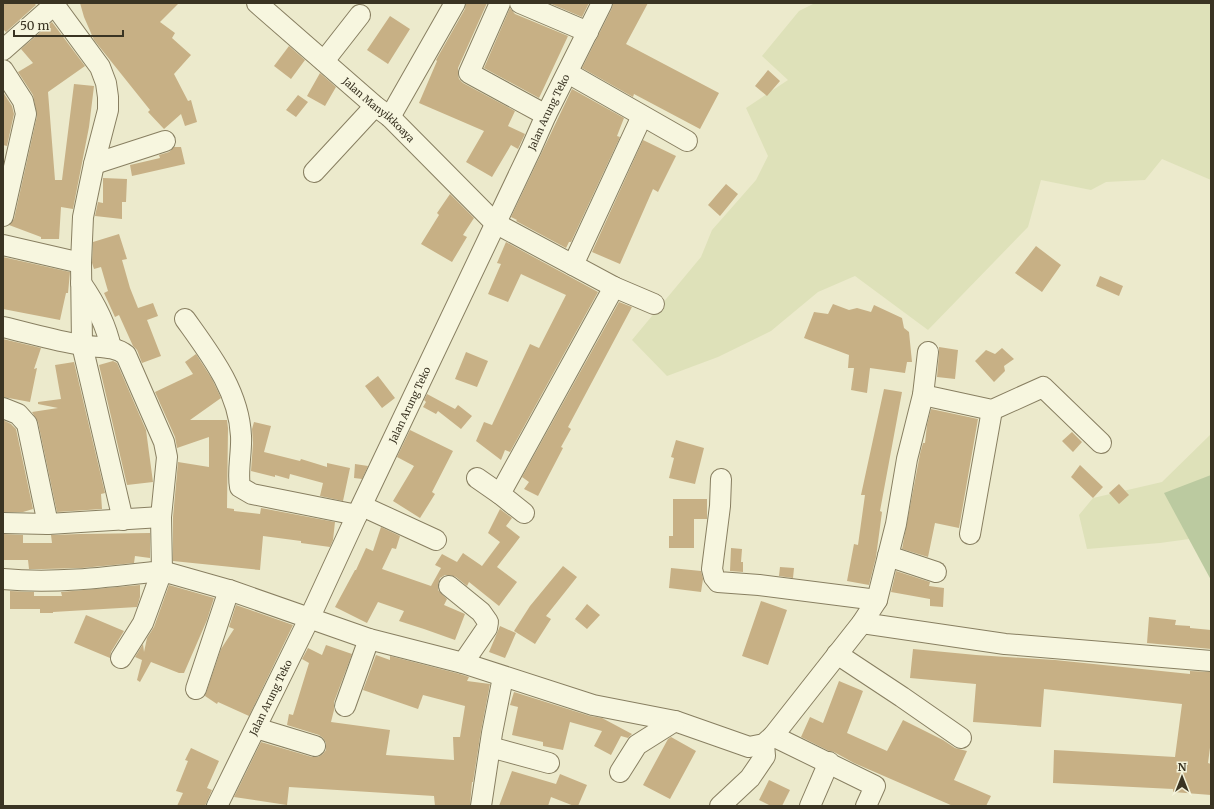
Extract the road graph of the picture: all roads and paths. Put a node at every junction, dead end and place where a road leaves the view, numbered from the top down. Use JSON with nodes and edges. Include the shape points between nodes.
{"nodes":[{"id":1,"x":257,"y":3,"type":"edge"},
{"id":2,"x":455,"y":3,"type":"edge"},
{"id":3,"x":500,"y":3,"type":"edge"},
{"id":4,"x":520,"y":3,"type":"edge"},
{"id":5,"x":602,"y":3,"type":"edge"},
{"id":6,"x":53,"y":4,"type":"edge"},
{"id":7,"x":360,"y":15,"type":"dead end"},
{"id":8,"x":588,"y":32,"type":"junction"},
{"id":9,"x":3,"y":50,"type":"edge"},
{"id":10,"x":324,"y":61,"type":"junction"},
{"id":11,"x":3,"y":70,"type":"edge"},
{"id":12,"x":568,"y":73,"type":"junction"},
{"id":13,"x":382,"y":111,"type":"junction"},
{"id":14,"x":546,"y":115,"type":"junction"},
{"id":15,"x":642,"y":116,"type":"junction"},
{"id":16,"x":687,"y":140,"type":"dead end"},
{"id":17,"x":165,"y":141,"type":"dead end"},
{"id":18,"x":94,"y":164,"type":"junction"},
{"id":19,"x":314,"y":172,"type":"dead end"},
{"id":20,"x":3,"y":216,"type":"edge"},
{"id":21,"x":495,"y":223,"type":"junction"},
{"id":22,"x":3,"y":245,"type":"edge"},
{"id":23,"x":80,"y":263,"type":"junction"},
{"id":24,"x":573,"y":265,"type":"junction"},
{"id":25,"x":81,"y":283,"type":"junction"},
{"id":26,"x":614,"y":287,"type":"junction"},
{"id":27,"x":654,"y":304,"type":"dead end"},
{"id":28,"x":185,"y":319,"type":"dead end"},
{"id":29,"x":3,"y":327,"type":"edge"},
{"id":30,"x":82,"y":345,"type":"junction"},
{"id":31,"x":111,"y":348,"type":"junction"},
{"id":32,"x":928,"y":352,"type":"dead end"},
{"id":33,"x":923,"y":395,"type":"junction"},
{"id":34,"x":3,"y":408,"type":"edge"},
{"id":35,"x":992,"y":410,"type":"junction"},
{"id":36,"x":1101,"y":443,"type":"dead end"},
{"id":37,"x":476,"y":478,"type":"dead end"},
{"id":38,"x":721,"y":479,"type":"dead end"},
{"id":39,"x":500,"y":494,"type":"junction"},
{"id":40,"x":359,"y":510,"type":"junction"},
{"id":41,"x":524,"y":513,"type":"dead end"},
{"id":42,"x":161,"y":518,"type":"junction"},
{"id":43,"x":123,"y":520,"type":"junction"},
{"id":44,"x":3,"y":523,"type":"edge"},
{"id":45,"x":48,"y":524,"type":"junction"},
{"id":46,"x":970,"y":534,"type":"dead end"},
{"id":47,"x":436,"y":540,"type":"dead end"},
{"id":48,"x":888,"y":556,"type":"junction"},
{"id":49,"x":162,"y":571,"type":"junction"},
{"id":50,"x":936,"y":572,"type":"dead end"},
{"id":51,"x":3,"y":579,"type":"edge"},
{"id":52,"x":449,"y":586,"type":"dead end"},
{"id":53,"x":229,"y":590,"type":"junction"},
{"id":54,"x":877,"y":600,"type":"junction"},
{"id":55,"x":310,"y":619,"type":"junction"},
{"id":56,"x":862,"y":623,"type":"junction"},
{"id":57,"x":369,"y":639,"type":"junction"},
{"id":58,"x":837,"y":654,"type":"junction"},
{"id":59,"x":121,"y":658,"type":"dead end"},
{"id":60,"x":1211,"y":661,"type":"edge"},
{"id":61,"x":463,"y":663,"type":"junction"},
{"id":62,"x":503,"y":677,"type":"junction"},
{"id":63,"x":196,"y":689,"type":"dead end"},
{"id":64,"x":345,"y":706,"type":"dead end"},
{"id":65,"x":675,"y":721,"type":"junction"},
{"id":66,"x":256,"y":728,"type":"junction"},
{"id":67,"x":961,"y":738,"type":"dead end"},
{"id":68,"x":769,"y":740,"type":"junction"},
{"id":69,"x":315,"y":746,"type":"dead end"},
{"id":70,"x":490,"y":746,"type":"junction"},
{"id":71,"x":829,"y":762,"type":"junction"},
{"id":72,"x":549,"y":763,"type":"dead end"},
{"id":73,"x":620,"y":772,"type":"dead end"},
{"id":74,"x":217,"y":806,"type":"edge"},
{"id":75,"x":481,"y":806,"type":"edge"},
{"id":76,"x":720,"y":806,"type":"edge"},
{"id":77,"x":810,"y":806,"type":"edge"},
{"id":78,"x":866,"y":806,"type":"edge"}],
"edges":[{"from":1,"to":10,"type":"street","name":"Jalan Manyikkoaya"},
{"from":2,"to":13,"type":"street"},
{"from":3,"to":14,"type":"street","via":[[469,73]]},
{"from":4,"to":8,"type":"street"},
{"from":5,"to":8,"type":"street","name":"Jalan Arung Teko"},
{"from":6,"to":9,"type":"street"},
{"from":6,"to":18,"type":"street","via":[[100,67],[106,83],[108,110]]},
{"from":7,"to":10,"type":"street"},
{"from":8,"to":12,"type":"street","name":"Jalan Arung Teko"},
{"from":10,"to":13,"type":"street","name":"Jalan Manyikkoaya"},
{"from":11,"to":20,"type":"street","via":[[23,101],[26,114]]},
{"from":12,"to":14,"type":"street","name":"Jalan Arung Teko"},
{"from":12,"to":15,"type":"street"},
{"from":13,"to":19,"type":"street"},
{"from":13,"to":21,"type":"street","name":"Jalan Manyikkoaya"},
{"from":14,"to":21,"type":"street","name":"Jalan Arung Teko"},
{"from":15,"to":16,"type":"street"},
{"from":15,"to":24,"type":"street"},
{"from":17,"to":18,"type":"street"},
{"from":18,"to":23,"type":"street","via":[[83,217]]},
{"from":21,"to":24,"type":"street","name":"Jalan Manyikkoaya"},
{"from":21,"to":40,"type":"street","name":"Jalan Arung Teko"},
{"from":22,"to":23,"type":"street"},
{"from":23,"to":25,"type":"street"},
{"from":24,"to":26,"type":"street","name":"Jalan Manyikkoaya"},
{"from":25,"to":30,"type":"street"},
{"from":25,"to":31,"type":"street","via":[[99,313]]},
{"from":26,"to":27,"type":"street","name":"Jalan Manyikkoaya"},
{"from":26,"to":39,"type":"street"},
{"from":28,"to":40,"type":"street","via":[[218,365],[237,412],[241,435],[240,488],[252,494]]},
{"from":29,"to":30,"type":"street"},
{"from":30,"to":31,"type":"street"},
{"from":30,"to":43,"type":"street"},
{"from":31,"to":42,"type":"street","via":[[126,354],[164,442],[168,457]]},
{"from":32,"to":33,"type":"street"},
{"from":33,"to":35,"type":"street"},
{"from":33,"to":48,"type":"street","via":[[907,459]]},
{"from":34,"to":45,"type":"street","via":[[18,414],[27,424]]},
{"from":35,"to":36,"type":"street","via":[[1043,387]]},
{"from":35,"to":46,"type":"street"},
{"from":37,"to":39,"type":"street"},
{"from":38,"to":54,"type":"street","via":[[712,569],[715,580]]},
{"from":39,"to":41,"type":"street"},
{"from":40,"to":47,"type":"street"},
{"from":40,"to":55,"type":"street","name":"Jalan Arung Teko"},
{"from":42,"to":43,"type":"street"},
{"from":42,"to":49,"type":"street"},
{"from":43,"to":45,"type":"street"},
{"from":44,"to":45,"type":"street"},
{"from":48,"to":50,"type":"street"},
{"from":48,"to":54,"type":"street"},
{"from":49,"to":51,"type":"street","via":[[52,581]]},
{"from":49,"to":53,"type":"street"},
{"from":49,"to":59,"type":"street","via":[[143,623]]},
{"from":52,"to":61,"type":"street","via":[[481,612],[488,622],[487,628]]},
{"from":53,"to":55,"type":"street"},
{"from":53,"to":63,"type":"street"},
{"from":54,"to":56,"type":"street"},
{"from":55,"to":57,"type":"street"},
{"from":55,"to":66,"type":"street","name":"Jalan Arung Teko"},
{"from":56,"to":58,"type":"street"},
{"from":56,"to":60,"type":"street","via":[[1005,644]]},
{"from":57,"to":61,"type":"street"},
{"from":57,"to":64,"type":"street"},
{"from":58,"to":67,"type":"street"},
{"from":58,"to":68,"type":"street"},
{"from":61,"to":62,"type":"street"},
{"from":62,"to":65,"type":"street","via":[[593,705]]},
{"from":62,"to":70,"type":"street"},
{"from":65,"to":68,"type":"street","via":[[749,747]]},
{"from":65,"to":73,"type":"street","via":[[637,745]]},
{"from":66,"to":69,"type":"street"},
{"from":66,"to":74,"type":"street","name":"Jalan Arung Teko"},
{"from":68,"to":71,"type":"street"},
{"from":68,"to":76,"type":"street","via":[[765,756],[750,778]]},
{"from":70,"to":72,"type":"street"},
{"from":70,"to":75,"type":"street"},
{"from":71,"to":77,"type":"street"},
{"from":71,"to":78,"type":"street","via":[[875,786]]}]}
